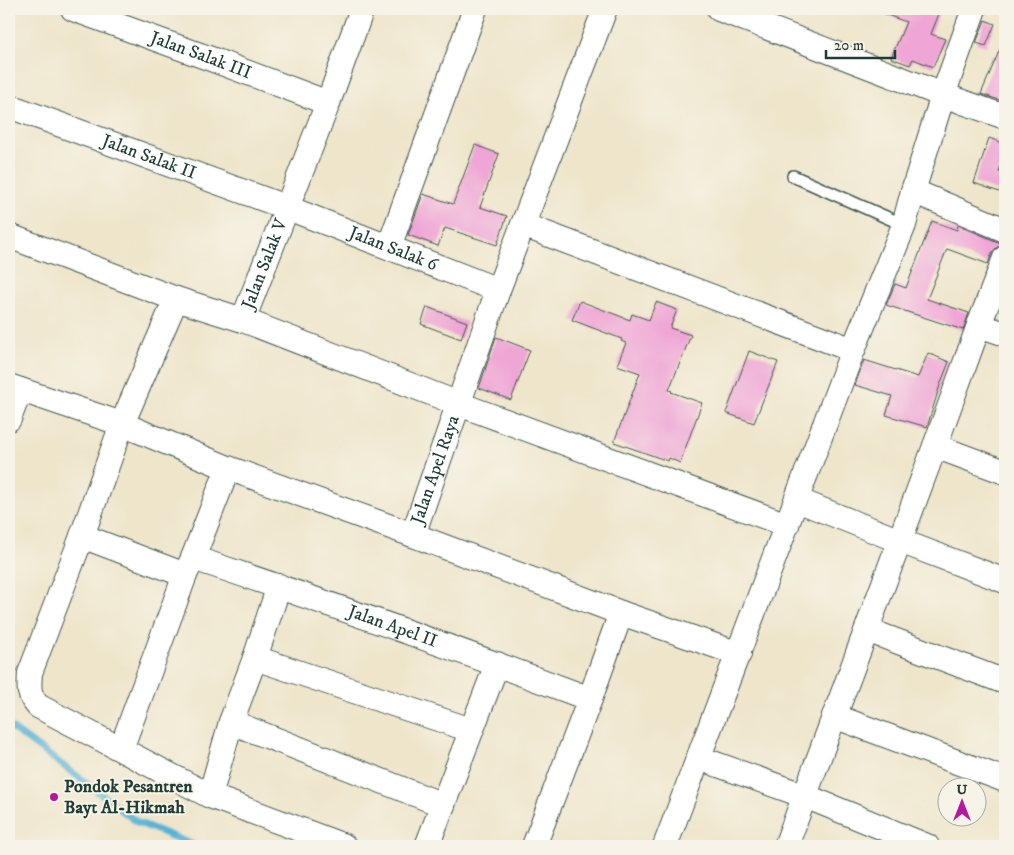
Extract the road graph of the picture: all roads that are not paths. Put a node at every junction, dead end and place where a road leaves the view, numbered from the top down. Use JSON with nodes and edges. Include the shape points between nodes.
{"nodes":[{"id":1,"x":73,"y":9,"type":"edge"},
{"id":2,"x":362,"y":9,"type":"edge"},
{"id":3,"x":475,"y":9,"type":"edge"},
{"id":4,"x":605,"y":9,"type":"edge"},
{"id":5,"x":719,"y":9,"type":"edge"},
{"id":6,"x":974,"y":9,"type":"edge"},
{"id":7,"x":943,"y":95,"type":"junction"},
{"id":8,"x":328,"y":103,"type":"junction"},
{"id":9,"x":9,"y":106,"type":"edge"},
{"id":10,"x":1005,"y":117,"type":"edge"},
{"id":11,"x":794,"y":176,"type":"dead end"},
{"id":12,"x":913,"y":191,"type":"junction"},
{"id":13,"x":288,"y":208,"type":"junction"},
{"id":14,"x":523,"y":225,"type":"junction"},
{"id":15,"x":904,"y":225,"type":"junction"},
{"id":16,"x":1005,"y":230,"type":"edge"},
{"id":17,"x":9,"y":236,"type":"edge"},
{"id":18,"x":389,"y":247,"type":"junction"},
{"id":19,"x":1005,"y":258,"type":"edge"},
{"id":20,"x":498,"y":290,"type":"junction"},
{"id":21,"x":176,"y":299,"type":"junction"},
{"id":22,"x":243,"y":320,"type":"junction"},
{"id":23,"x":979,"y":325,"type":"junction"},
{"id":24,"x":1005,"y":334,"type":"edge"},
{"id":25,"x":853,"y":350,"type":"junction"},
{"id":26,"x":14,"y":388,"type":"edge"},
{"id":27,"x":459,"y":404,"type":"junction"},
{"id":28,"x":9,"y":419,"type":"edge"},
{"id":29,"x":122,"y":424,"type":"junction"},
{"id":30,"x":936,"y":446,"type":"junction"},
{"id":31,"x":1003,"y":465,"type":"edge"},
{"id":32,"x":228,"y":468,"type":"junction"},
{"id":33,"x":797,"y":500,"type":"junction"},
{"id":34,"x":787,"y":525,"type":"junction"},
{"id":35,"x":82,"y":536,"type":"junction"},
{"id":36,"x":413,"y":536,"type":"junction"},
{"id":37,"x":900,"y":541,"type":"junction"},
{"id":38,"x":189,"y":566,"type":"junction"},
{"id":39,"x":1005,"y":581,"type":"edge"},
{"id":40,"x":279,"y":586,"type":"junction"},
{"id":41,"x":621,"y":613,"type":"junction"},
{"id":42,"x":866,"y":630,"type":"junction"},
{"id":43,"x":738,"y":654,"type":"junction"},
{"id":44,"x":255,"y":658,"type":"junction"},
{"id":45,"x":497,"y":664,"type":"junction"},
{"id":46,"x":1005,"y":682,"type":"edge"},
{"id":47,"x":590,"y":699,"type":"junction"},
{"id":48,"x":834,"y":716,"type":"junction"},
{"id":49,"x":231,"y":722,"type":"junction"},
{"id":50,"x":471,"y":730,"type":"junction"},
{"id":51,"x":121,"y":749,"type":"junction"},
{"id":52,"x":699,"y":758,"type":"junction"},
{"id":53,"x":1005,"y":780,"type":"edge"},
{"id":54,"x":210,"y":796,"type":"junction"},
{"id":55,"x":805,"y":796,"type":"junction"},
{"id":56,"x":443,"y":805,"type":"junction"},
{"id":57,"x":344,"y":846,"type":"edge"},
{"id":58,"x":428,"y":846,"type":"edge"},
{"id":59,"x":534,"y":846,"type":"edge"},
{"id":60,"x":665,"y":846,"type":"edge"},
{"id":61,"x":786,"y":846,"type":"edge"},
{"id":62,"x":927,"y":846,"type":"edge"}],
"edges":[{"from":1,"to":8,"type":"street","name":"Jalan Salak III"},
{"from":2,"to":8,"type":"street","name":"Jalan Salak V"},
{"from":3,"to":18,"type":"street"},
{"from":4,"to":14,"type":"street","name":"Jalan Apel Raya"},
{"from":5,"to":7,"type":"street"},
{"from":6,"to":7,"type":"street"},
{"from":7,"to":10,"type":"street"},
{"from":7,"to":12,"type":"street"},
{"from":8,"to":13,"type":"street","name":"Jalan Salak V"},
{"from":9,"to":13,"type":"street","name":"Jalan Salak II"},
{"from":11,"to":15,"type":"lane"},
{"from":12,"to":15,"type":"street"},
{"from":12,"to":16,"type":"street"},
{"from":13,"to":18,"type":"street","name":"Jalan Salak 6"},
{"from":13,"to":22,"type":"street","name":"Jalan Salak V"},
{"from":14,"to":20,"type":"street","name":"Jalan Apel Raya"},
{"from":14,"to":25,"type":"street"},
{"from":15,"to":25,"type":"street"},
{"from":17,"to":21,"type":"street"},
{"from":18,"to":20,"type":"street","name":"Jalan Salak 6"},
{"from":19,"to":23,"type":"street"},
{"from":20,"to":27,"type":"street","name":"Jalan Apel Raya"},
{"from":21,"to":22,"type":"street"},
{"from":21,"to":29,"type":"street"},
{"from":22,"to":27,"type":"street"},
{"from":23,"to":24,"type":"street"},
{"from":23,"to":30,"type":"street"},
{"from":25,"to":33,"type":"street"},
{"from":26,"to":28,"type":"street"},
{"from":26,"to":29,"type":"street"},
{"from":27,"to":34,"type":"street"},
{"from":27,"to":36,"type":"street","name":"Jalan Apel Raya"},
{"from":29,"to":32,"type":"street"},
{"from":29,"to":35,"type":"street"},
{"from":30,"to":31,"type":"street"},
{"from":30,"to":37,"type":"street"},
{"from":32,"to":36,"type":"street"},
{"from":32,"to":38,"type":"street"},
{"from":33,"to":34,"type":"street"},
{"from":33,"to":37,"type":"street"},
{"from":34,"to":43,"type":"street"},
{"from":35,"to":38,"type":"street","name":"Jalan Apel II"},
{"from":35,"to":51,"type":"street","via":[[30,673],[29,688],[38,706]]},
{"from":36,"to":41,"type":"street"},
{"from":37,"to":39,"type":"street"},
{"from":37,"to":42,"type":"street"},
{"from":38,"to":40,"type":"street","name":"Jalan Apel II"},
{"from":38,"to":51,"type":"street"},
{"from":40,"to":44,"type":"street"},
{"from":40,"to":45,"type":"street","name":"Jalan Apel II"},
{"from":41,"to":43,"type":"street"},
{"from":41,"to":47,"type":"street"},
{"from":42,"to":46,"type":"street"},
{"from":42,"to":48,"type":"street"},
{"from":43,"to":52,"type":"street"},
{"from":44,"to":49,"type":"street"},
{"from":44,"to":50,"type":"street"},
{"from":45,"to":47,"type":"street","name":"Jalan Apel II"},
{"from":45,"to":50,"type":"street"},
{"from":47,"to":59,"type":"street"},
{"from":48,"to":53,"type":"street"},
{"from":48,"to":55,"type":"street"},
{"from":49,"to":54,"type":"street"},
{"from":49,"to":56,"type":"street"},
{"from":50,"to":56,"type":"street"},
{"from":51,"to":54,"type":"street"},
{"from":52,"to":55,"type":"street"},
{"from":52,"to":60,"type":"street"},
{"from":54,"to":57,"type":"street"},
{"from":55,"to":61,"type":"street"},
{"from":55,"to":62,"type":"street"},
{"from":56,"to":58,"type":"street"}]}
